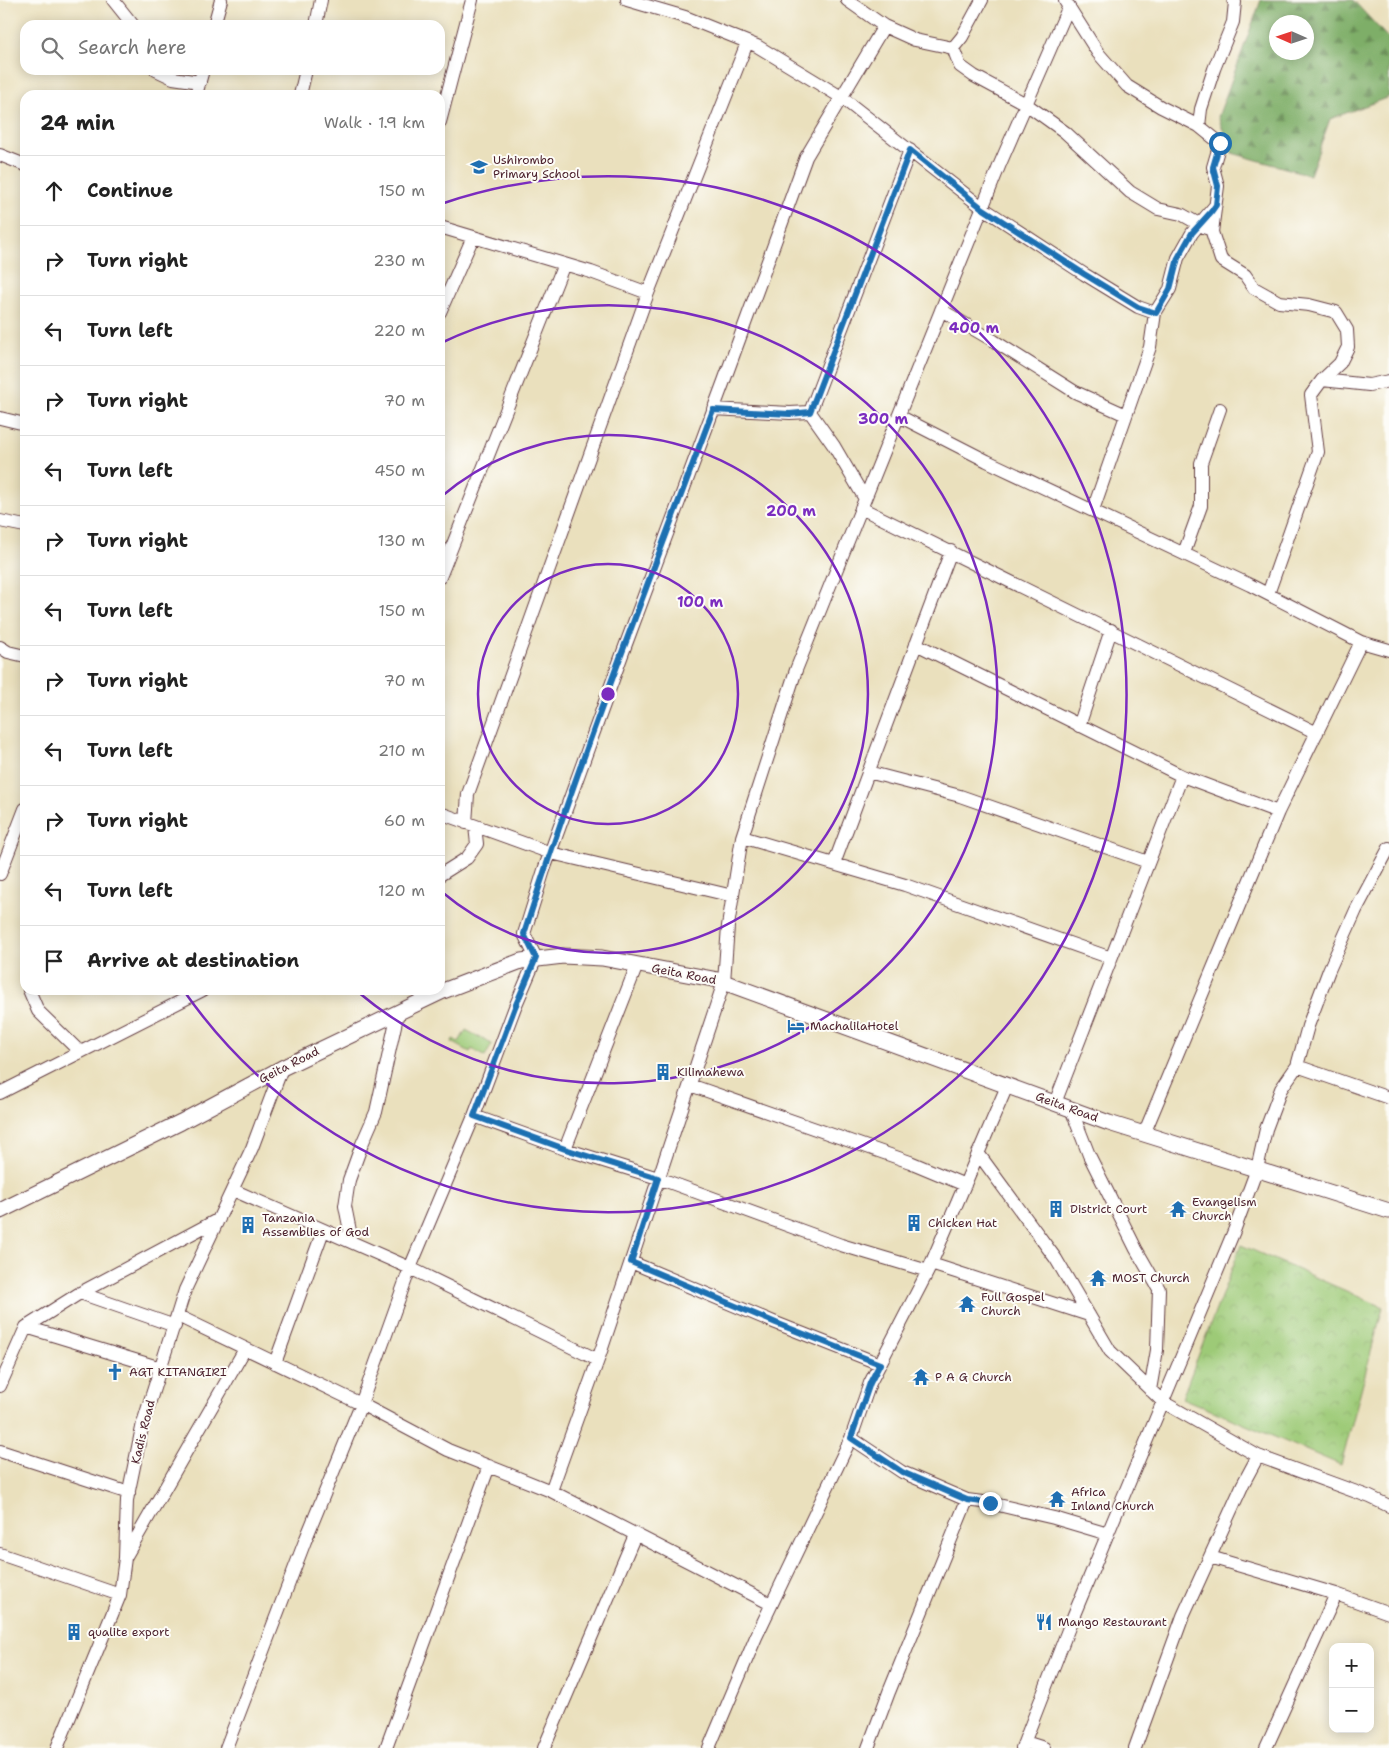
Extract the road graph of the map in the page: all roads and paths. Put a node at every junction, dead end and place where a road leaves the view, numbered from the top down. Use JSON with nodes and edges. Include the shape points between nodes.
{"nodes":[{"id":1,"x":114,"y":0,"type":"edge"},
{"id":2,"x":221,"y":0,"type":"edge"},
{"id":3,"x":321,"y":0,"type":"edge"},
{"id":4,"x":472,"y":0,"type":"edge"},
{"id":5,"x":627,"y":0,"type":"edge"},
{"id":6,"x":847,"y":0,"type":"edge"},
{"id":7,"x":982,"y":0,"type":"edge"},
{"id":8,"x":1233,"y":0,"type":"edge"},
{"id":9,"x":1066,"y":3,"type":"edge"},
{"id":10,"x":129,"y":20,"type":"edge"},
{"id":11,"x":215,"y":20,"type":"edge"},
{"id":12,"x":317,"y":20,"type":"edge"},
{"id":13,"x":884,"y":26,"type":"junction"},
{"id":14,"x":747,"y":42,"type":"junction"},
{"id":15,"x":953,"y":48,"type":"junction"},
{"id":16,"x":166,"y":75,"type":"edge"},
{"id":17,"x":305,"y":75,"type":"edge"},
{"id":18,"x":201,"y":76,"type":"edge"},
{"id":19,"x":197,"y":90,"type":"edge"},
{"id":20,"x":301,"y":90,"type":"edge"},
{"id":21,"x":841,"y":97,"type":"junction"},
{"id":22,"x":445,"y":103,"type":"edge"},
{"id":23,"x":1026,"y":104,"type":"junction"},
{"id":24,"x":1199,"y":126,"type":"junction"},
{"id":25,"x":910,"y":150,"type":"junction"},
{"id":26,"x":0,"y":155,"type":"edge"},
{"id":27,"x":20,"y":162,"type":"edge"},
{"id":28,"x":1216,"y":205,"type":"junction"},
{"id":29,"x":982,"y":208,"type":"junction"},
{"id":30,"x":1200,"y":224,"type":"junction"},
{"id":31,"x":445,"y":229,"type":"edge"},
{"id":32,"x":1212,"y":232,"type":"junction"},
{"id":33,"x":473,"y":237,"type":"junction"},
{"id":34,"x":564,"y":264,"type":"junction"},
{"id":35,"x":648,"y":293,"type":"junction"},
{"id":36,"x":445,"y":301,"type":"edge"},
{"id":37,"x":941,"y":310,"type":"junction"},
{"id":38,"x":1156,"y":313,"type":"junction"},
{"id":39,"x":1322,"y":380,"type":"junction"},
{"id":40,"x":1389,"y":381,"type":"edge"},
{"id":41,"x":1220,"y":409,"type":"dead end"},
{"id":42,"x":713,"y":410,"type":"junction"},
{"id":43,"x":810,"y":412,"type":"junction"},
{"id":44,"x":1126,"y":414,"type":"junction"},
{"id":45,"x":899,"y":416,"type":"junction"},
{"id":46,"x":0,"y":418,"type":"edge"},
{"id":47,"x":20,"y":423,"type":"edge"},
{"id":48,"x":863,"y":503,"type":"junction"},
{"id":49,"x":1092,"y":510,"type":"junction"},
{"id":50,"x":0,"y":521,"type":"edge"},
{"id":51,"x":20,"y":525,"type":"edge"},
{"id":52,"x":951,"y":551,"type":"junction"},
{"id":53,"x":1184,"y":553,"type":"junction"},
{"id":54,"x":445,"y":564,"type":"edge"},
{"id":55,"x":1268,"y":594,"type":"junction"},
{"id":56,"x":1111,"y":630,"type":"junction"},
{"id":57,"x":1361,"y":642,"type":"junction"},
{"id":58,"x":916,"y":644,"type":"junction"},
{"id":59,"x":1389,"y":650,"type":"edge"},
{"id":60,"x":3,"y":651,"type":"edge"},
{"id":61,"x":20,"y":655,"type":"edge"},
{"id":62,"x":1079,"y":726,"type":"junction"},
{"id":63,"x":1317,"y":733,"type":"junction"},
{"id":64,"x":868,"y":772,"type":"junction"},
{"id":65,"x":1182,"y":776,"type":"junction"},
{"id":66,"x":1278,"y":812,"type":"junction"},
{"id":67,"x":445,"y":815,"type":"edge"},
{"id":68,"x":20,"y":822,"type":"edge"},
{"id":69,"x":471,"y":825,"type":"junction"},
{"id":70,"x":742,"y":836,"type":"junction"},
{"id":71,"x":1389,"y":848,"type":"edge"},
{"id":72,"x":551,"y":853,"type":"junction"},
{"id":73,"x":1148,"y":862,"type":"junction"},
{"id":74,"x":834,"y":864,"type":"junction"},
{"id":75,"x":445,"y":872,"type":"edge"},
{"id":76,"x":0,"y":874,"type":"edge"},
{"id":77,"x":733,"y":896,"type":"junction"},
{"id":78,"x":536,"y":958,"type":"junction"},
{"id":79,"x":1111,"y":958,"type":"junction"},
{"id":80,"x":637,"y":965,"type":"junction"},
{"id":81,"x":724,"y":982,"type":"junction"},
{"id":82,"x":445,"y":990,"type":"edge"},
{"id":83,"x":31,"y":995,"type":"edge"},
{"id":84,"x":193,"y":995,"type":"edge"},
{"id":85,"x":434,"y":995,"type":"edge"},
{"id":86,"x":398,"y":1012,"type":"junction"},
{"id":87,"x":80,"y":1051,"type":"junction"},
{"id":88,"x":1296,"y":1066,"type":"junction"},
{"id":89,"x":282,"y":1068,"type":"junction"},
{"id":90,"x":690,"y":1086,"type":"junction"},
{"id":91,"x":1007,"y":1086,"type":"junction"},
{"id":92,"x":0,"y":1092,"type":"edge"},
{"id":93,"x":1389,"y":1098,"type":"edge"},
{"id":94,"x":1055,"y":1103,"type":"junction"},
{"id":95,"x":1071,"y":1109,"type":"junction"},
{"id":96,"x":474,"y":1116,"type":"junction"},
{"id":97,"x":1144,"y":1134,"type":"junction"},
{"id":98,"x":565,"y":1149,"type":"junction"},
{"id":99,"x":978,"y":1154,"type":"junction"},
{"id":100,"x":1257,"y":1169,"type":"junction"},
{"id":101,"x":658,"y":1178,"type":"junction"},
{"id":102,"x":965,"y":1185,"type":"junction"},
{"id":103,"x":233,"y":1190,"type":"junction"},
{"id":104,"x":0,"y":1211,"type":"edge"},
{"id":105,"x":1389,"y":1211,"type":"edge"},
{"id":106,"x":219,"y":1219,"type":"junction"},
{"id":107,"x":323,"y":1231,"type":"junction"},
{"id":108,"x":347,"y":1240,"type":"junction"},
{"id":109,"x":631,"y":1262,"type":"junction"},
{"id":110,"x":410,"y":1268,"type":"junction"},
{"id":111,"x":929,"y":1268,"type":"junction"},
{"id":112,"x":80,"y":1292,"type":"junction"},
{"id":113,"x":1089,"y":1315,"type":"junction"},
{"id":114,"x":176,"y":1321,"type":"junction"},
{"id":115,"x":26,"y":1327,"type":"junction"},
{"id":116,"x":245,"y":1349,"type":"junction"},
{"id":117,"x":598,"y":1360,"type":"junction"},
{"id":118,"x":275,"y":1363,"type":"junction"},
{"id":119,"x":880,"y":1364,"type":"junction"},
{"id":120,"x":4,"y":1368,"type":"edge"},
{"id":121,"x":161,"y":1368,"type":"junction"},
{"id":122,"x":0,"y":1386,"type":"edge"},
{"id":123,"x":1150,"y":1390,"type":"junction"},
{"id":124,"x":1163,"y":1402,"type":"junction"},
{"id":125,"x":361,"y":1404,"type":"junction"},
{"id":126,"x":851,"y":1438,"type":"junction"},
{"id":127,"x":0,"y":1452,"type":"edge"},
{"id":128,"x":1258,"y":1456,"type":"junction"},
{"id":129,"x":489,"y":1466,"type":"junction"},
{"id":130,"x":551,"y":1491,"type":"junction"},
{"id":131,"x":129,"y":1493,"type":"junction"},
{"id":132,"x":967,"y":1500,"type":"junction"},
{"id":133,"x":1389,"y":1506,"type":"edge"},
{"id":134,"x":1108,"y":1534,"type":"junction"},
{"id":135,"x":634,"y":1535,"type":"junction"},
{"id":136,"x":0,"y":1554,"type":"edge"},
{"id":137,"x":1210,"y":1557,"type":"junction"},
{"id":138,"x":125,"y":1558,"type":"junction"},
{"id":139,"x":1336,"y":1594,"type":"junction"},
{"id":140,"x":120,"y":1595,"type":"junction"},
{"id":141,"x":771,"y":1604,"type":"junction"},
{"id":142,"x":1389,"y":1613,"type":"edge"},
{"id":143,"x":1023,"y":1745,"type":"edge"},
{"id":144,"x":57,"y":1748,"type":"edge"},
{"id":145,"x":226,"y":1748,"type":"edge"},
{"id":146,"x":386,"y":1748,"type":"edge"},
{"id":147,"x":544,"y":1748,"type":"edge"},
{"id":148,"x":709,"y":1748,"type":"edge"},
{"id":149,"x":868,"y":1748,"type":"edge"},
{"id":150,"x":1044,"y":1748,"type":"edge"},
{"id":151,"x":1135,"y":1748,"type":"edge"},
{"id":152,"x":1266,"y":1748,"type":"edge"}],
"edges":[{"from":1,"to":10,"type":"street"},
{"from":2,"to":11,"type":"street"},
{"from":3,"to":12,"type":"street"},
{"from":4,"to":22,"type":"street"},
{"from":5,"to":14,"type":"street","via":[[685,17]]},
{"from":6,"to":13,"type":"street"},
{"from":7,"to":15,"type":"street","via":[[962,38]]},
{"from":8,"to":24,"type":"street","via":[[1233,22],[1214,69]]},
{"from":9,"to":23,"type":"street"},
{"from":9,"to":24,"type":"street","via":[[1098,53],[1127,86]]},
{"from":13,"to":15,"type":"street","via":[[915,40]]},
{"from":13,"to":21,"type":"street"},
{"from":14,"to":21,"type":"street"},
{"from":14,"to":35,"type":"street"},
{"from":15,"to":23,"type":"street","via":[[960,66]]},
{"from":16,"to":18,"type":"street","via":[[172,78]]},
{"from":17,"to":20,"type":"street"},
{"from":18,"to":19,"type":"street"},
{"from":21,"to":25,"type":"street"},
{"from":21,"to":42,"type":"street","via":[[806,157]]},
{"from":23,"to":29,"type":"street"},
{"from":23,"to":30,"type":"street","via":[[1065,132],[1130,192],[1158,209],[1181,214]]},
{"from":24,"to":28,"type":"street","via":[[1220,143],[1213,167],[1218,186]]},
{"from":25,"to":29,"type":"street"},
{"from":25,"to":43,"type":"street"},
{"from":26,"to":27,"type":"street"},
{"from":28,"to":30,"type":"street"},
{"from":28,"to":32,"type":"street"},
{"from":29,"to":37,"type":"street"},
{"from":29,"to":38,"type":"street","via":[[1138,307]]},
{"from":30,"to":32,"type":"street"},
{"from":30,"to":38,"type":"street","via":[[1178,258],[1170,289]]},
{"from":31,"to":33,"type":"street"},
{"from":32,"to":39,"type":"street","via":[[1221,260],[1245,275],[1254,288],[1279,302],[1336,312],[1347,330],[1348,347],[1340,363]]},
{"from":33,"to":34,"type":"street"},
{"from":33,"to":36,"type":"street"},
{"from":34,"to":35,"type":"street"},
{"from":34,"to":54,"type":"street"},
{"from":35,"to":69,"type":"street","via":[[468,794]]},
{"from":37,"to":44,"type":"street","via":[[1075,392]]},
{"from":37,"to":45,"type":"street"},
{"from":38,"to":44,"type":"street","via":[[1150,347]]},
{"from":39,"to":40,"type":"street","via":[[1369,385]]},
{"from":39,"to":55,"type":"street","via":[[1311,395],[1318,452]]},
{"from":41,"to":53,"type":"street","via":[[1201,463],[1202,506]]},
{"from":42,"to":43,"type":"street"},
{"from":42,"to":72,"type":"street"},
{"from":43,"to":48,"type":"street","via":[[834,446]]},
{"from":44,"to":49,"type":"street"},
{"from":45,"to":48,"type":"street"},
{"from":45,"to":49,"type":"street"},
{"from":46,"to":47,"type":"street"},
{"from":48,"to":52,"type":"street"},
{"from":48,"to":70,"type":"street","via":[[796,670]]},
{"from":49,"to":53,"type":"street"},
{"from":50,"to":51,"type":"street"},
{"from":52,"to":56,"type":"street"},
{"from":52,"to":58,"type":"street"},
{"from":53,"to":55,"type":"street"},
{"from":55,"to":57,"type":"street"},
{"from":56,"to":62,"type":"street"},
{"from":56,"to":63,"type":"street"},
{"from":57,"to":59,"type":"street"},
{"from":57,"to":63,"type":"street"},
{"from":58,"to":62,"type":"street"},
{"from":58,"to":64,"type":"street"},
{"from":60,"to":61,"type":"street"},
{"from":62,"to":65,"type":"street"},
{"from":63,"to":66,"type":"street"},
{"from":64,"to":73,"type":"street","via":[[960,796]]},
{"from":64,"to":74,"type":"street"},
{"from":65,"to":66,"type":"street"},
{"from":65,"to":73,"type":"street"},
{"from":66,"to":97,"type":"street"},
{"from":67,"to":69,"type":"street"},
{"from":68,"to":76,"type":"street"},
{"from":69,"to":72,"type":"street"},
{"from":69,"to":75,"type":"street","via":[[477,844],[468,858]]},
{"from":70,"to":74,"type":"street"},
{"from":70,"to":77,"type":"street"},
{"from":71,"to":88,"type":"street","via":[[1329,970]]},
{"from":72,"to":77,"type":"street"},
{"from":72,"to":78,"type":"street","via":[[524,934]]},
{"from":73,"to":79,"type":"street"},
{"from":74,"to":79,"type":"street","via":[[905,885]]},
{"from":77,"to":81,"type":"street"},
{"from":78,"to":80,"type":"main road","name":"Geita Road","via":[[602,958]]},
{"from":78,"to":82,"type":"main road","name":"Geita Road"},
{"from":78,"to":96,"type":"street"},
{"from":79,"to":94,"type":"street"},
{"from":80,"to":81,"type":"main road","name":"Geita Road"},
{"from":80,"to":98,"type":"street"},
{"from":81,"to":90,"type":"street"},
{"from":81,"to":91,"type":"main road","name":"Geita Road"},
{"from":83,"to":87,"type":"street","via":[[38,1011]]},
{"from":84,"to":87,"type":"street"},
{"from":85,"to":86,"type":"main road","name":"Geita Road"},
{"from":86,"to":89,"type":"main road","name":"Geita Road"},
{"from":86,"to":108,"type":"street","via":[[376,1112],[349,1180],[345,1206],[350,1231]]},
{"from":87,"to":92,"type":"street"},
{"from":88,"to":93,"type":"street"},
{"from":88,"to":100,"type":"street","via":[[1281,1089],[1266,1129]]},
{"from":89,"to":103,"type":"street","name":"Kadis Road"},
{"from":89,"to":104,"type":"main road","name":"Geita Road"},
{"from":90,"to":101,"type":"street"},
{"from":90,"to":102,"type":"street","via":[[910,1162]]},
{"from":91,"to":94,"type":"main road","name":"Geita Road"},
{"from":91,"to":99,"type":"street"},
{"from":94,"to":95,"type":"main road","name":"Geita Road"},
{"from":95,"to":97,"type":"main road","name":"Geita Road"},
{"from":95,"to":123,"type":"street","via":[[1089,1154],[1159,1289],[1157,1350]]},
{"from":96,"to":98,"type":"street"},
{"from":96,"to":110,"type":"street"},
{"from":97,"to":100,"type":"main road","name":"Geita Road"},
{"from":98,"to":101,"type":"street"},
{"from":99,"to":102,"type":"street"},
{"from":99,"to":113,"type":"street","via":[[1056,1259]]},
{"from":100,"to":105,"type":"main road","name":"Geita Road"},
{"from":100,"to":124,"type":"street"},
{"from":101,"to":109,"type":"street"},
{"from":101,"to":111,"type":"street","via":[[841,1245]]},
{"from":102,"to":111,"type":"street"},
{"from":103,"to":106,"type":"street","name":"Kadis Road"},
{"from":103,"to":107,"type":"street"},
{"from":106,"to":112,"type":"street"},
{"from":106,"to":114,"type":"street","name":"Kadis Road","via":[[185,1290]]},
{"from":107,"to":108,"type":"street"},
{"from":107,"to":118,"type":"street"},
{"from":108,"to":110,"type":"street"},
{"from":109,"to":117,"type":"street"},
{"from":109,"to":119,"type":"street"},
{"from":110,"to":117,"type":"street"},
{"from":110,"to":125,"type":"street"},
{"from":111,"to":113,"type":"street"},
{"from":111,"to":119,"type":"street"},
{"from":112,"to":114,"type":"street"},
{"from":112,"to":115,"type":"street"},
{"from":113,"to":123,"type":"street","via":[[1110,1350]]},
{"from":114,"to":116,"type":"street"},
{"from":114,"to":121,"type":"street","name":"Kadis Road"},
{"from":115,"to":120,"type":"street"},
{"from":115,"to":121,"type":"street"},
{"from":116,"to":118,"type":"street"},
{"from":116,"to":138,"type":"street"},
{"from":117,"to":130,"type":"street"},
{"from":118,"to":125,"type":"street"},
{"from":119,"to":126,"type":"street"},
{"from":120,"to":122,"type":"street"},
{"from":121,"to":131,"type":"street","name":"Kadis Road","via":[[143,1423]]},
{"from":123,"to":124,"type":"street"},
{"from":124,"to":128,"type":"street"},
{"from":124,"to":134,"type":"street"},
{"from":125,"to":129,"type":"street","via":[[448,1450]]},
{"from":125,"to":145,"type":"street"},
{"from":126,"to":132,"type":"street","via":[[902,1472]]},
{"from":126,"to":141,"type":"street"},
{"from":127,"to":131,"type":"street"},
{"from":128,"to":133,"type":"street"},
{"from":128,"to":137,"type":"street"},
{"from":129,"to":130,"type":"street"},
{"from":129,"to":146,"type":"street"},
{"from":130,"to":135,"type":"street"},
{"from":131,"to":138,"type":"street","name":"Kadis Road"},
{"from":132,"to":134,"type":"street","via":[[1045,1516]]},
{"from":132,"to":149,"type":"street"},
{"from":134,"to":143,"type":"street"},
{"from":135,"to":141,"type":"street"},
{"from":135,"to":147,"type":"street"},
{"from":136,"to":140,"type":"street"},
{"from":137,"to":139,"type":"street"},
{"from":137,"to":151,"type":"street","via":[[1183,1616]]},
{"from":138,"to":140,"type":"street","name":"Kadis Road"},
{"from":139,"to":142,"type":"street"},
{"from":139,"to":152,"type":"street"},
{"from":140,"to":144,"type":"street","name":"Kadis Road"},
{"from":141,"to":148,"type":"street"},
{"from":143,"to":150,"type":"street"}]}
